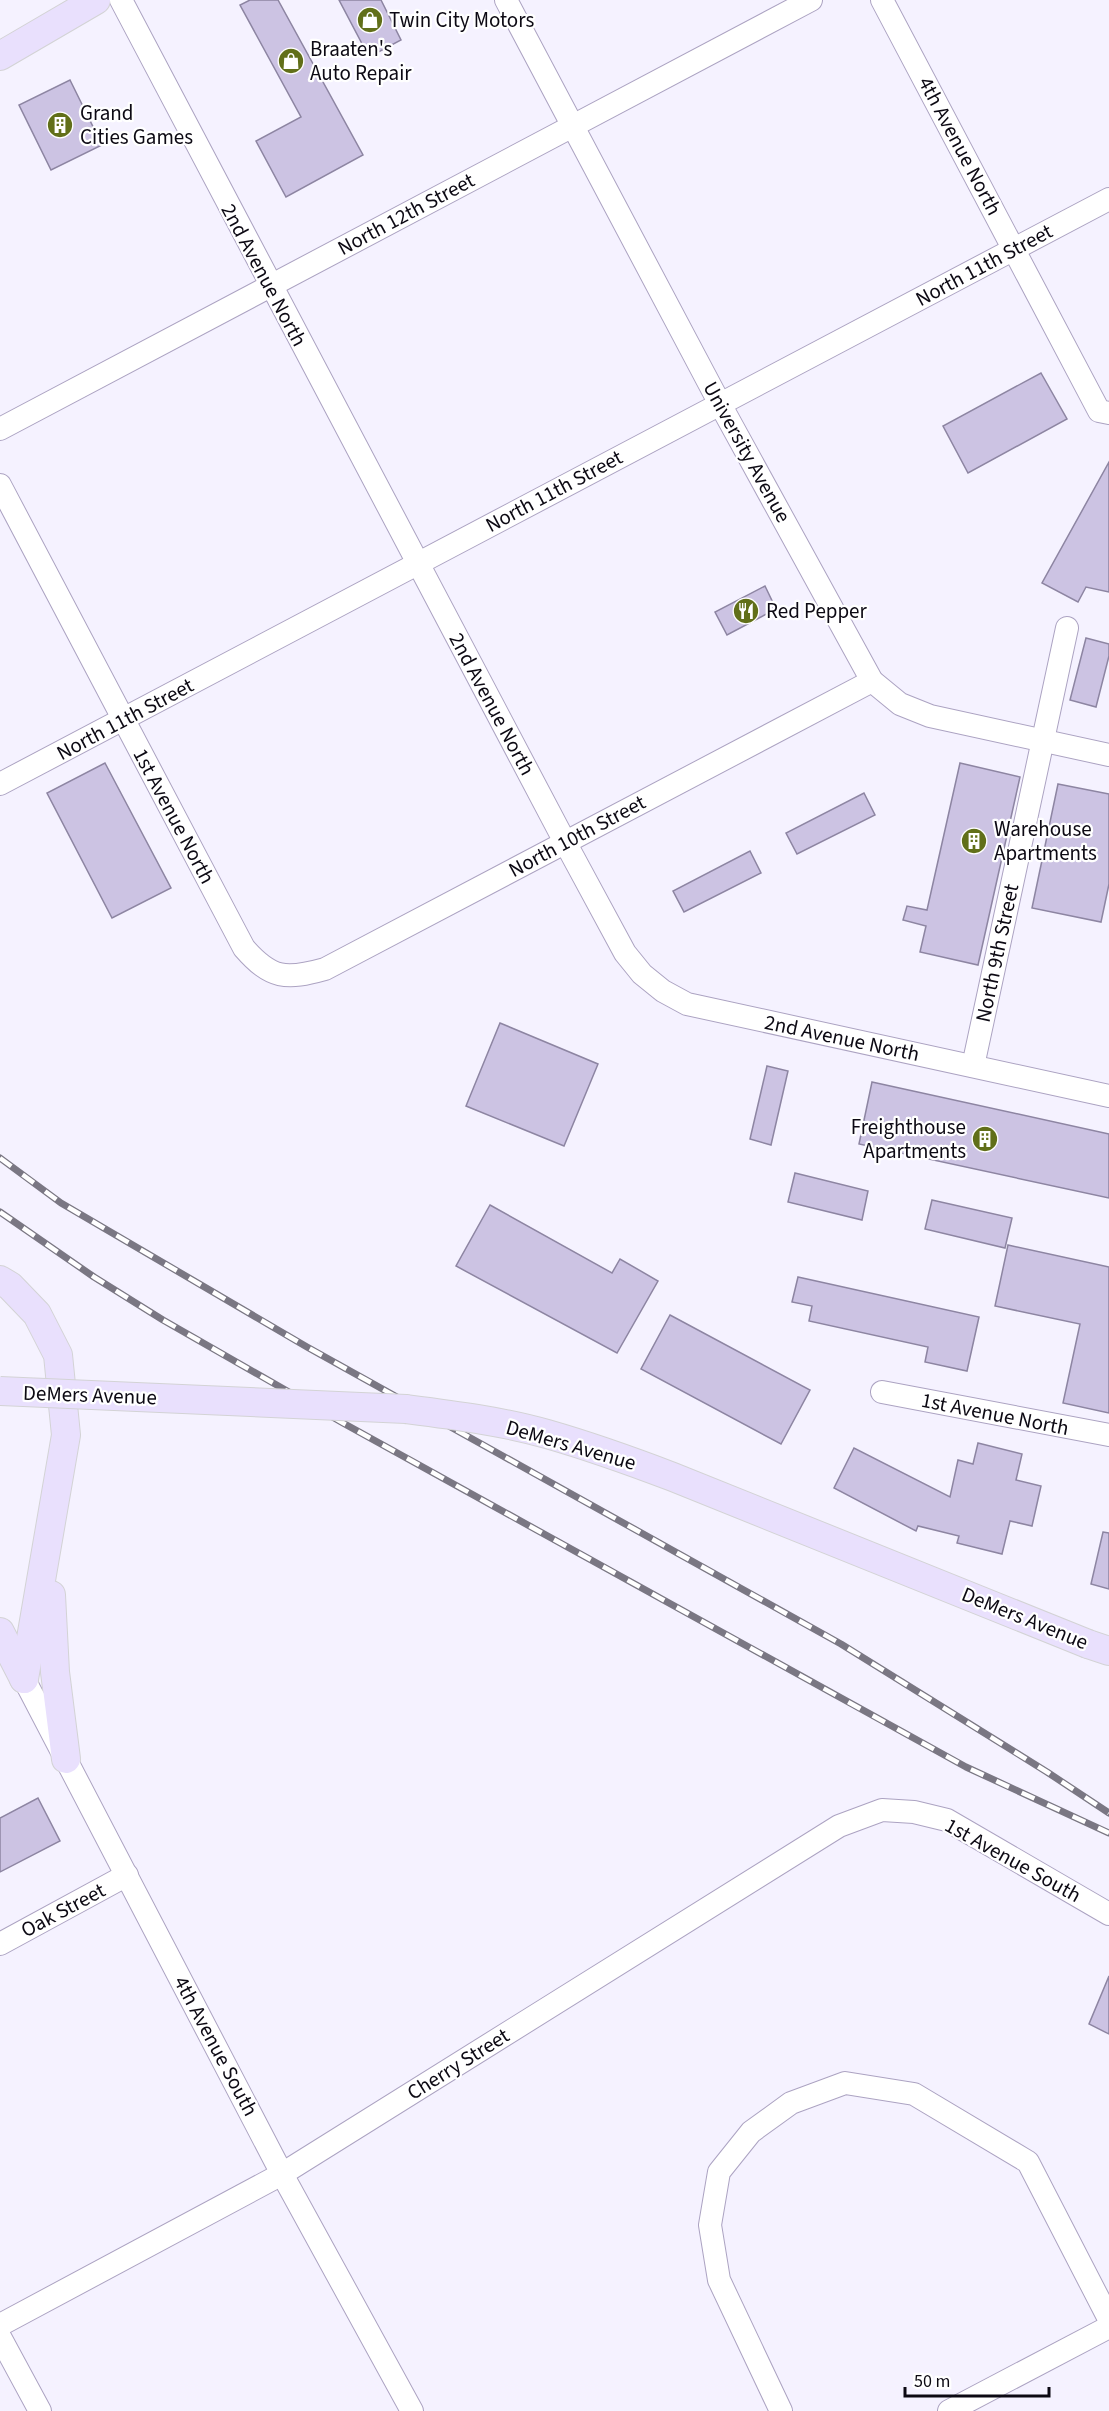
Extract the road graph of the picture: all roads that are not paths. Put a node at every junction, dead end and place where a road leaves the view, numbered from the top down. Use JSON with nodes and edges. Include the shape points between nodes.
{"nodes":[{"id":1,"x":96,"y":0,"type":"edge"},
{"id":2,"x":121,"y":0,"type":"edge"},
{"id":3,"x":506,"y":0,"type":"edge"},
{"id":4,"x":811,"y":0,"type":"edge"},
{"id":5,"x":882,"y":0,"type":"edge"},
{"id":6,"x":0,"y":56,"type":"edge"},
{"id":7,"x":572,"y":126,"type":"junction"},
{"id":8,"x":1109,"y":199,"type":"edge"},
{"id":9,"x":1014,"y":249,"type":"junction"},
{"id":10,"x":270,"y":286,"type":"junction"},
{"id":11,"x":720,"y":404,"type":"junction"},
{"id":12,"x":1109,"y":413,"type":"edge"},
{"id":13,"x":0,"y":429,"type":"edge"},
{"id":14,"x":0,"y":485,"type":"edge"},
{"id":15,"x":417,"y":564,"type":"junction"},
{"id":16,"x":1067,"y":628,"type":"dead end"},
{"id":17,"x":872,"y":681,"type":"junction"},
{"id":18,"x":123,"y":720,"type":"junction"},
{"id":19,"x":1041,"y":741,"type":"junction"},
{"id":20,"x":1109,"y":755,"type":"edge"},
{"id":21,"x":0,"y":784,"type":"edge"},
{"id":22,"x":565,"y":842,"type":"junction"},
{"id":23,"x":278,"y":974,"type":"joint"},
{"id":24,"x":973,"y":1066,"type":"junction"},
{"id":25,"x":1109,"y":1096,"type":"edge"},
{"id":26,"x":0,"y":1280,"type":"edge"},
{"id":27,"x":0,"y":1391,"type":"edge"},
{"id":28,"x":882,"y":1392,"type":"dead end"},
{"id":29,"x":1109,"y":1435,"type":"edge"},
{"id":30,"x":51,"y":1524,"type":"junction"},
{"id":31,"x":0,"y":1632,"type":"edge"},
{"id":32,"x":1099,"y":1647,"type":"edge"},
{"id":33,"x":0,"y":1651,"type":"edge"},
{"id":34,"x":24,"y":1679,"type":"junction"},
{"id":35,"x":66,"y":1759,"type":"junction"},
{"id":36,"x":914,"y":1812,"type":"joint"},
{"id":37,"x":127,"y":1875,"type":"junction"},
{"id":38,"x":1109,"y":1914,"type":"edge"},
{"id":39,"x":0,"y":1944,"type":"edge"},
{"id":40,"x":282,"y":2174,"type":"junction"},
{"id":41,"x":1109,"y":2319,"type":"edge"},
{"id":42,"x":0,"y":2325,"type":"edge"},
{"id":43,"x":1109,"y":2327,"type":"edge"},
{"id":44,"x":0,"y":2337,"type":"edge"},
{"id":45,"x":40,"y":2411,"type":"edge"},
{"id":46,"x":412,"y":2411,"type":"edge"},
{"id":47,"x":781,"y":2411,"type":"edge"},
{"id":48,"x":949,"y":2411,"type":"edge"}],
"edges":[{"from":1,"to":6,"type":"main road"},
{"from":2,"to":10,"type":"street","name":"2nd Avenue North"},
{"from":3,"to":7,"type":"street","name":"University Avenue"},
{"from":4,"to":7,"type":"street","name":"North 12th Street"},
{"from":5,"to":9,"type":"street","name":"4th Avenue North"},
{"from":7,"to":10,"type":"street","name":"North 12th Street"},
{"from":7,"to":11,"type":"street","name":"University Avenue"},
{"from":8,"to":9,"type":"street","name":"North 11th Street"},
{"from":9,"to":11,"type":"street","name":"North 11th Street"},
{"from":9,"to":12,"type":"street","name":"4th Avenue North","via":[[1099,411]]},
{"from":10,"to":13,"type":"street","name":"North 12th Street"},
{"from":10,"to":15,"type":"street","name":"2nd Avenue North"},
{"from":11,"to":15,"type":"street","name":"North 11th Street"},
{"from":11,"to":17,"type":"street","name":"University Avenue"},
{"from":14,"to":18,"type":"street","name":"1st Avenue North"},
{"from":15,"to":18,"type":"street","name":"North 11th Street"},
{"from":15,"to":22,"type":"street","name":"2nd Avenue North"},
{"from":16,"to":19,"type":"street","name":"North 9th Street"},
{"from":17,"to":19,"type":"street","name":"University Avenue","via":[[900,704],[930,716]]},
{"from":17,"to":22,"type":"street","name":"North 10th Street"},
{"from":18,"to":21,"type":"street","name":"North 11th Street"},
{"from":18,"to":23,"type":"street","name":"1st Avenue North","via":[[244,948],[259,966]]},
{"from":19,"to":20,"type":"street","name":"University Avenue"},
{"from":19,"to":24,"type":"street","name":"North 9th Street"},
{"from":22,"to":23,"type":"street","name":"North 10th Street","via":[[325,969],[300,976]]},
{"from":22,"to":24,"type":"street","name":"2nd Avenue North","via":[[625,953],[663,991],[687,1004]]},
{"from":24,"to":25,"type":"street","name":"2nd Avenue North"},
{"from":26,"to":30,"type":"main road","via":[[37,1314],[58,1355],[66,1434]]},
{"from":27,"to":32,"type":"main road","name":"DeMers Avenue","bridge":true,"via":[[406,1409],[545,1433],[673,1476]]},
{"from":28,"to":29,"type":"street","name":"1st Avenue North"},
{"from":30,"to":34,"type":"main road"},
{"from":30,"to":35,"type":"main road","via":[[55,1672]]},
{"from":31,"to":34,"type":"main road"},
{"from":33,"to":34,"type":"main road"},
{"from":34,"to":35,"type":"street","name":"4th Avenue South"},
{"from":35,"to":37,"type":"street","name":"4th Avenue South"},
{"from":36,"to":38,"type":"street","name":"1st Avenue South","via":[[948,1820]]},
{"from":36,"to":40,"type":"street","name":"Cherry Street","via":[[882,1810],[839,1826]]},
{"from":37,"to":39,"type":"street","name":"Oak Street"},
{"from":37,"to":40,"type":"street","name":"4th Avenue South"},
{"from":40,"to":42,"type":"street","name":"Cherry Street"},
{"from":40,"to":46,"type":"street","name":"4th Avenue South"},
{"from":41,"to":47,"type":"street","via":[[1028,2163],[914,2094],[845,2083],[791,2103],[751,2132],[719,2172],[710,2225],[719,2280]]},
{"from":43,"to":48,"type":"street"},
{"from":44,"to":45,"type":"street"}]}
